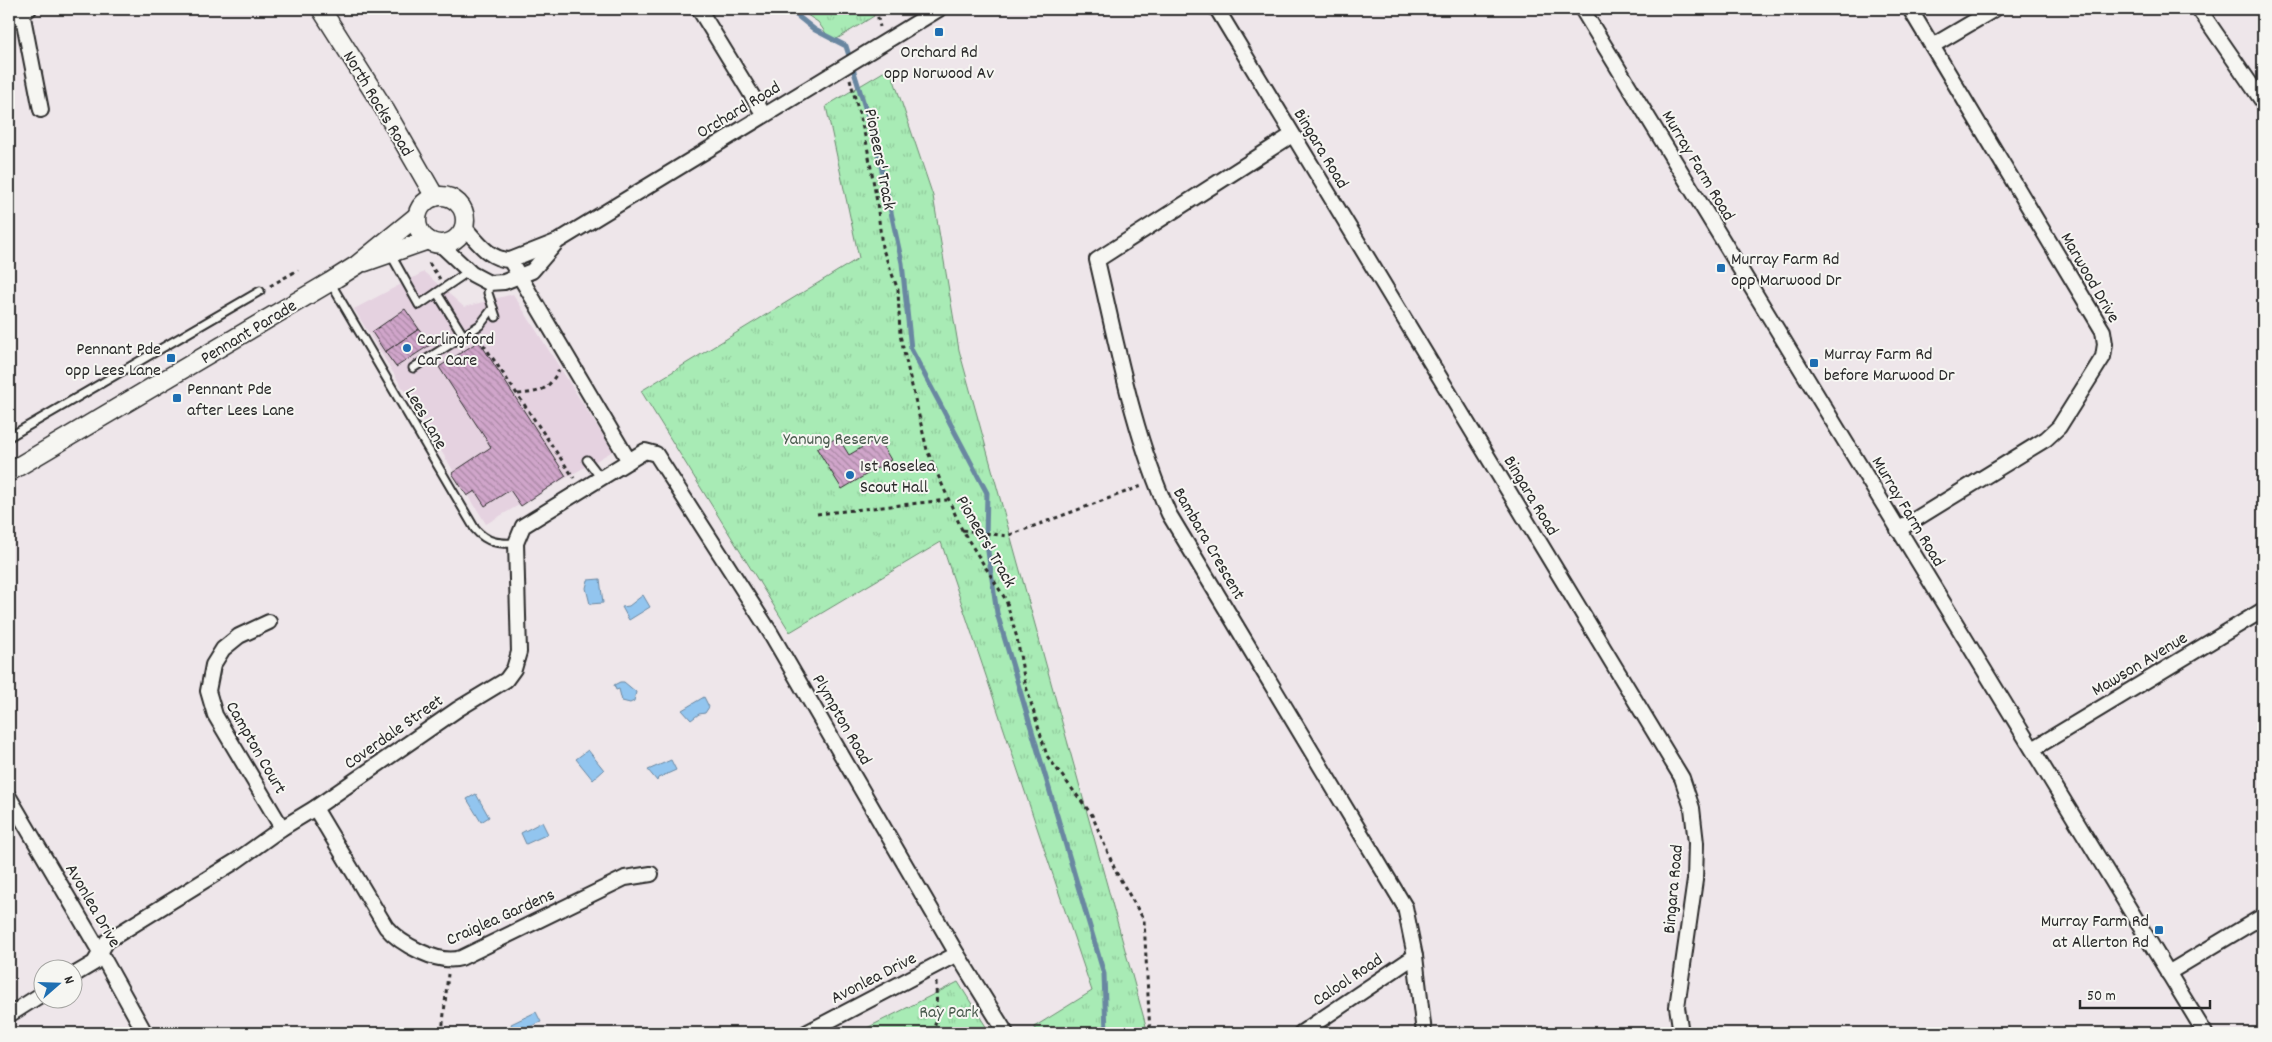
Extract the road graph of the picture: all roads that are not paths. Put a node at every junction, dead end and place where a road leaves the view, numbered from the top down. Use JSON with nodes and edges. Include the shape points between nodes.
{"nodes":[{"id":1,"x":321,"y":9,"type":"edge"},
{"id":2,"x":699,"y":9,"type":"edge"},
{"id":3,"x":939,"y":9,"type":"edge"},
{"id":4,"x":1216,"y":9,"type":"edge"},
{"id":5,"x":1582,"y":9,"type":"edge"},
{"id":6,"x":1910,"y":9,"type":"edge"},
{"id":7,"x":1994,"y":9,"type":"edge"},
{"id":8,"x":2199,"y":9,"type":"edge"},
{"id":9,"x":25,"y":10,"type":"edge"},
{"id":10,"x":9,"y":18,"type":"edge"},
{"id":11,"x":1932,"y":46,"type":"junction"},
{"id":12,"x":2263,"y":102,"type":"edge"},
{"id":13,"x":41,"y":110,"type":"dead end"},
{"id":14,"x":764,"y":115,"type":"junction"},
{"id":15,"x":1292,"y":135,"type":"junction"},
{"id":16,"x":435,"y":197,"type":"junction"},
{"id":17,"x":417,"y":216,"type":"junction"},
{"id":18,"x":464,"y":227,"type":"junction"},
{"id":19,"x":558,"y":241,"type":"junction"},
{"id":20,"x":434,"y":242,"type":"junction"},
{"id":21,"x":391,"y":254,"type":"junction"},
{"id":22,"x":510,"y":260,"type":"junction"},
{"id":23,"x":357,"y":265,"type":"junction"},
{"id":24,"x":469,"y":272,"type":"junction"},
{"id":25,"x":519,"y":276,"type":"junction"},
{"id":26,"x":330,"y":282,"type":"junction"},
{"id":27,"x":489,"y":283,"type":"junction"},
{"id":28,"x":260,"y":291,"type":"road end"},
{"id":29,"x":437,"y":293,"type":"junction"},
{"id":30,"x":493,"y":308,"type":"junction"},
{"id":31,"x":496,"y":317,"type":"dead end"},
{"id":32,"x":463,"y":335,"type":"junction"},
{"id":33,"x":413,"y":368,"type":"dead end"},
{"id":34,"x":9,"y":437,"type":"edge"},
{"id":35,"x":588,"y":460,"type":"dead end"},
{"id":36,"x":629,"y":461,"type":"junction"},
{"id":37,"x":9,"y":472,"type":"edge"},
{"id":38,"x":598,"y":474,"type":"junction"},
{"id":39,"x":1898,"y":530,"type":"junction"},
{"id":40,"x":516,"y":543,"type":"junction"},
{"id":41,"x":2263,"y":610,"type":"edge"},
{"id":42,"x":269,"y":622,"type":"dead end"},
{"id":43,"x":2033,"y":749,"type":"junction"},
{"id":44,"x":9,"y":796,"type":"edge"},
{"id":45,"x":315,"y":808,"type":"junction"},
{"id":46,"x":282,"y":828,"type":"junction"},
{"id":47,"x":651,"y":874,"type":"dead end"},
{"id":48,"x":2263,"y":916,"type":"edge"},
{"id":49,"x":100,"y":952,"type":"junction"},
{"id":50,"x":957,"y":954,"type":"junction"},
{"id":51,"x":1415,"y":956,"type":"junction"},
{"id":52,"x":82,"y":970,"type":"edge"},
{"id":53,"x":2168,"y":973,"type":"junction"},
{"id":54,"x":32,"y":1000,"type":"edge"},
{"id":55,"x":9,"y":1015,"type":"edge"},
{"id":56,"x":145,"y":1033,"type":"edge"},
{"id":57,"x":806,"y":1033,"type":"edge"},
{"id":58,"x":1006,"y":1033,"type":"edge"},
{"id":59,"x":1301,"y":1033,"type":"edge"},
{"id":60,"x":1424,"y":1033,"type":"edge"},
{"id":61,"x":1682,"y":1033,"type":"edge"},
{"id":62,"x":2205,"y":1033,"type":"edge"}],
"edges":[{"from":1,"to":16,"type":"street","name":"North Rocks Road"},
{"from":2,"to":14,"type":"street"},
{"from":3,"to":14,"type":"street","name":"Orchard Road","via":[[862,56],[848,71]]},
{"from":4,"to":15,"type":"street","name":"Bingara Road"},
{"from":5,"to":39,"type":"street","name":"Murray Farm Road"},
{"from":6,"to":11,"type":"street","name":"Marwood Drive"},
{"from":7,"to":11,"type":"street"},
{"from":8,"to":12,"type":"street"},
{"from":9,"to":10,"type":"street"},
{"from":9,"to":13,"type":"street"},
{"from":11,"to":39,"type":"street","name":"Marwood Drive","via":[[2103,331],[2105,344],[2103,357],[2059,427],[2046,439]]},
{"from":14,"to":19,"type":"street","name":"Orchard Road"},
{"from":15,"to":51,"type":"street","name":"Bambara Crescent","via":[[1096,260],[1154,481],[1169,514],[1405,907]]},
{"from":15,"to":61,"type":"street","name":"Bingara Road","via":[[1682,778],[1692,808],[1696,843],[1695,880],[1677,1008]]},
{"from":16,"to":17,"type":"street","via":[[423,204]]},
{"from":16,"to":18,"type":"street","via":[[449,198],[460,206]]},
{"from":17,"to":20,"type":"street","via":[[417,228]]},
{"from":17,"to":23,"type":"street","name":"Pennant Parade"},
{"from":18,"to":20,"type":"street","via":[[455,239]]},
{"from":18,"to":22,"type":"street","via":[[484,250],[496,258]]},
{"from":19,"to":22,"type":"street","name":"Orchard Road"},
{"from":19,"to":25,"type":"street","name":"Orchard Road","via":[[532,271]]},
{"from":20,"to":21,"type":"street","name":"Pennant Parade"},
{"from":20,"to":24,"type":"street"},
{"from":21,"to":23,"type":"street","name":"Pennant Parade"},
{"from":21,"to":29,"type":"lane","via":[[419,305]]},
{"from":22,"to":25,"type":"street"},
{"from":23,"to":26,"type":"street","name":"Pennant Parade"},
{"from":24,"to":27,"type":"street"},
{"from":24,"to":29,"type":"lane"},
{"from":25,"to":27,"type":"street"},
{"from":25,"to":36,"type":"street"},
{"from":26,"to":37,"type":"street","name":"Pennant Parade"},
{"from":26,"to":40,"type":"lane","name":"Lees Lane","via":[[475,529],[482,538],[498,544]]},
{"from":27,"to":30,"type":"lane"},
{"from":28,"to":34,"type":"lane"},
{"from":29,"to":32,"type":"lane"},
{"from":30,"to":31,"type":"lane"},
{"from":30,"to":32,"type":"lane","via":[[480,325]]},
{"from":32,"to":33,"type":"lane"},
{"from":35,"to":38,"type":"lane"},
{"from":36,"to":38,"type":"street"},
{"from":36,"to":50,"type":"street","name":"Plympton Road","via":[[645,451],[656,454],[770,632]]},
{"from":38,"to":40,"type":"street","via":[[523,526]]},
{"from":39,"to":43,"type":"street","name":"Murray Farm Road"},
{"from":40,"to":45,"type":"street","name":"Coverdale Street","via":[[519,652],[510,675]]},
{"from":41,"to":43,"type":"street","name":"Mawson Avenue"},
{"from":42,"to":46,"type":"street","name":"Campton Court","via":[[238,636],[223,649],[213,665],[208,691],[215,715]]},
{"from":43,"to":53,"type":"street","name":"Murray Farm Road"},
{"from":44,"to":49,"type":"street","name":"Avonlea Drive"},
{"from":45,"to":46,"type":"street","name":"Coverdale Street"},
{"from":45,"to":47,"type":"street","name":"Craiglea Gardens","via":[[390,932],[434,957],[461,958],[625,878]]},
{"from":46,"to":49,"type":"street","name":"Coverdale Street","via":[[224,869],[107,941]]},
{"from":48,"to":53,"type":"street"},
{"from":49,"to":52,"type":"street","name":"Coverdale Street","via":[[94,963]]},
{"from":49,"to":56,"type":"street","name":"Avonlea Drive"},
{"from":50,"to":57,"type":"street","name":"Avonlea Drive"},
{"from":50,"to":58,"type":"street","name":"Plympton Road"},
{"from":51,"to":59,"type":"street","name":"Calool Road"},
{"from":51,"to":60,"type":"street","name":"Bambara Crescent"},
{"from":53,"to":62,"type":"street","name":"Murray Farm Road"},
{"from":54,"to":55,"type":"street"}]}
